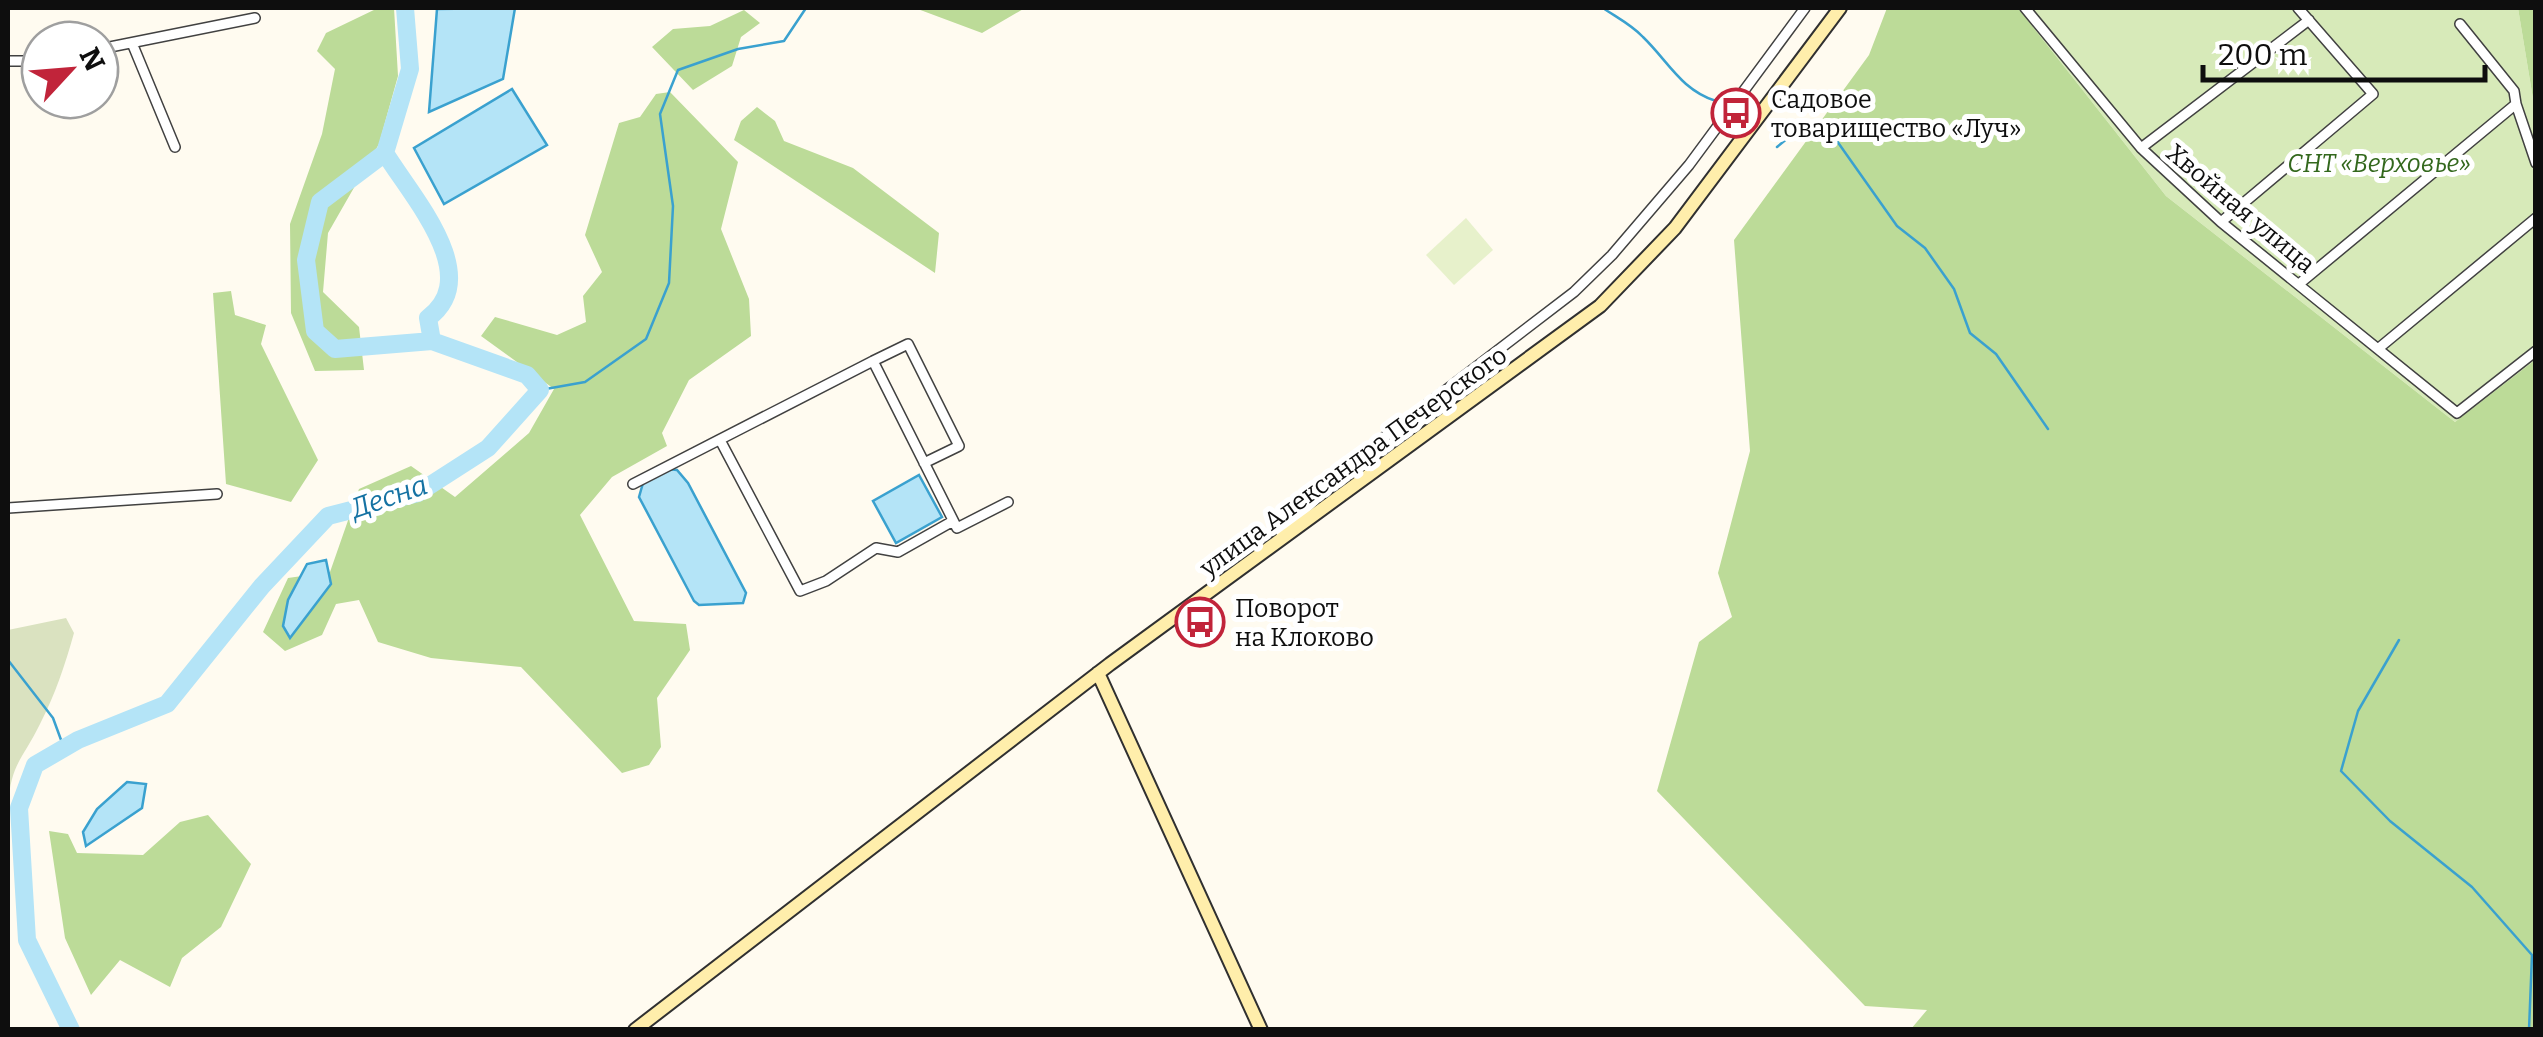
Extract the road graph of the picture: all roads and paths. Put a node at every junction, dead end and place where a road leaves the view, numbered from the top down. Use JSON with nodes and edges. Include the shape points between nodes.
{"nodes":[{"id":1,"x":1805,"y":8,"type":"edge"},
{"id":2,"x":1840,"y":8,"type":"edge"},
{"id":3,"x":2025,"y":8,"type":"edge"},
{"id":4,"x":2298,"y":8,"type":"edge"},
{"id":5,"x":2313,"y":8,"type":"edge"},
{"id":6,"x":255,"y":18,"type":"dead end"},
{"id":7,"x":2309,"y":20,"type":"junction"},
{"id":8,"x":2460,"y":24,"type":"dead end"},
{"id":9,"x":132,"y":43,"type":"junction"},
{"id":10,"x":120,"y":45,"type":"edge"},
{"id":11,"x":2516,"y":104,"type":"junction"},
{"id":12,"x":176,"y":147,"type":"dead end"},
{"id":13,"x":2142,"y":148,"type":"junction"},
{"id":14,"x":2536,"y":162,"type":"edge"},
{"id":15,"x":2536,"y":218,"type":"edge"},
{"id":16,"x":2221,"y":222,"type":"junction"},
{"id":17,"x":2300,"y":284,"type":"junction"},
{"id":18,"x":2379,"y":348,"type":"junction"},
{"id":19,"x":2536,"y":350,"type":"edge"},
{"id":20,"x":873,"y":361,"type":"junction"},
{"id":21,"x":720,"y":440,"type":"junction"},
{"id":22,"x":924,"y":463,"type":"junction"},
{"id":23,"x":633,"y":484,"type":"dead end"},
{"id":24,"x":217,"y":494,"type":"dead end"},
{"id":25,"x":1008,"y":502,"type":"dead end"},
{"id":26,"x":8,"y":508,"type":"edge"},
{"id":27,"x":954,"y":521,"type":"junction"},
{"id":28,"x":1255,"y":558,"type":"junction"},
{"id":29,"x":1098,"y":673,"type":"junction"},
{"id":30,"x":635,"y":1030,"type":"edge"},
{"id":31,"x":1262,"y":1030,"type":"edge"}],
"edges":[{"from":1,"to":28,"type":"street","via":[[1689,165],[1612,255],[1574,292],[1365,452]]},
{"from":2,"to":28,"type":"main road","name":"улица Александра Печерского","via":[[1675,228],[1600,306]]},
{"from":3,"to":13,"type":"street","name":"Хвойная улица"},
{"from":4,"to":7,"type":"street"},
{"from":5,"to":7,"type":"street"},
{"from":6,"to":9,"type":"street"},
{"from":7,"to":13,"type":"street"},
{"from":7,"to":16,"type":"street","via":[[2373,94]]},
{"from":8,"to":11,"type":"street","via":[[2514,91]]},
{"from":9,"to":10,"type":"street"},
{"from":9,"to":12,"type":"street"},
{"from":11,"to":14,"type":"street"},
{"from":11,"to":17,"type":"street"},
{"from":13,"to":16,"type":"street","name":"Хвойная улица"},
{"from":15,"to":18,"type":"street"},
{"from":16,"to":17,"type":"street","name":"Хвойная улица"},
{"from":17,"to":18,"type":"street","name":"Хвойная улица"},
{"from":18,"to":19,"type":"street","name":"Хвойная улица","via":[[2457,413]]},
{"from":20,"to":21,"type":"street"},
{"from":20,"to":22,"type":"street"},
{"from":20,"to":22,"type":"street","via":[[908,344],[959,446]]},
{"from":21,"to":23,"type":"street"},
{"from":21,"to":27,"type":"street","via":[[800,591],[876,548],[898,552]]},
{"from":22,"to":27,"type":"street"},
{"from":24,"to":26,"type":"street"},
{"from":25,"to":27,"type":"street","via":[[957,528]]},
{"from":28,"to":29,"type":"main road","name":"улица Александра Печерского"},
{"from":29,"to":30,"type":"main road","name":"улица Александра Печерского"},
{"from":29,"to":31,"type":"main road"}]}
